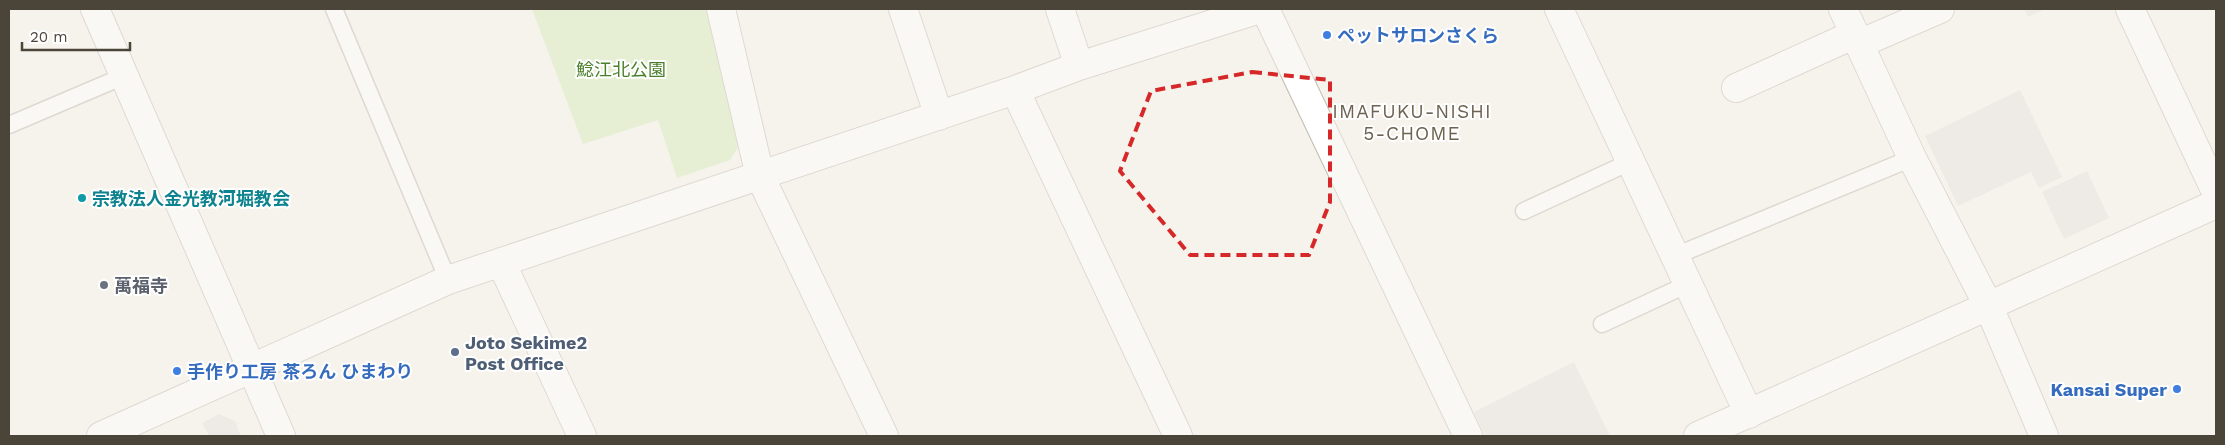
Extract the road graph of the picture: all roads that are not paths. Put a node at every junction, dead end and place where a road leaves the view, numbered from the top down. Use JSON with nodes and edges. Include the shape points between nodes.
{"nodes":[{"id":1,"x":96,"y":9,"type":"edge"},
{"id":2,"x":334,"y":9,"type":"edge"},
{"id":3,"x":721,"y":9,"type":"edge"},
{"id":4,"x":902,"y":9,"type":"edge"},
{"id":5,"x":1060,"y":9,"type":"edge"},
{"id":6,"x":1265,"y":9,"type":"edge"},
{"id":7,"x":1559,"y":9,"type":"edge"},
{"id":8,"x":1843,"y":9,"type":"edge"},
{"id":9,"x":1940,"y":9,"type":"edge"},
{"id":10,"x":2130,"y":9,"type":"edge"},
{"id":11,"x":1242,"y":11,"type":"edge"},
{"id":12,"x":1857,"y":39,"type":"junction"},
{"id":13,"x":1079,"y":66,"type":"junction"},
{"id":14,"x":124,"y":76,"type":"junction"},
{"id":15,"x":1736,"y":88,"type":"dead end"},
{"id":16,"x":1016,"y":90,"type":"junction"},
{"id":17,"x":939,"y":116,"type":"junction"},
{"id":18,"x":9,"y":124,"type":"edge"},
{"id":19,"x":1912,"y":158,"type":"junction"},
{"id":20,"x":1630,"y":162,"type":"junction"},
{"id":21,"x":760,"y":176,"type":"junction"},
{"id":22,"x":2216,"y":192,"type":"edge"},
{"id":23,"x":2216,"y":204,"type":"edge"},
{"id":24,"x":1524,"y":211,"type":"dead end"},
{"id":25,"x":1675,"y":256,"type":"junction"},
{"id":26,"x":500,"y":262,"type":"junction"},
{"id":27,"x":448,"y":280,"type":"junction"},
{"id":28,"x":1688,"y":284,"type":"junction"},
{"id":29,"x":1989,"y":307,"type":"junction"},
{"id":30,"x":1602,"y":324,"type":"dead end"},
{"id":31,"x":252,"y":367,"type":"junction"},
{"id":32,"x":1749,"y":414,"type":"junction"},
{"id":33,"x":100,"y":436,"type":"edge"},
{"id":34,"x":282,"y":436,"type":"edge"},
{"id":35,"x":582,"y":436,"type":"edge"},
{"id":36,"x":884,"y":436,"type":"edge"},
{"id":37,"x":1178,"y":436,"type":"edge"},
{"id":38,"x":1468,"y":436,"type":"edge"},
{"id":39,"x":1698,"y":436,"type":"edge"},
{"id":40,"x":2044,"y":436,"type":"edge"}],
"edges":[{"from":1,"to":14,"type":"street"},
{"from":2,"to":27,"type":"lane"},
{"from":3,"to":21,"type":"street"},
{"from":4,"to":17,"type":"street"},
{"from":5,"to":13,"type":"street"},
{"from":6,"to":38,"type":"street"},
{"from":7,"to":20,"type":"street"},
{"from":8,"to":12,"type":"street"},
{"from":9,"to":12,"type":"street"},
{"from":10,"to":22,"type":"street"},
{"from":11,"to":13,"type":"street"},
{"from":12,"to":15,"type":"street"},
{"from":12,"to":19,"type":"street"},
{"from":13,"to":16,"type":"street"},
{"from":14,"to":18,"type":"lane"},
{"from":14,"to":31,"type":"street"},
{"from":16,"to":17,"type":"street"},
{"from":16,"to":37,"type":"street"},
{"from":17,"to":21,"type":"street"},
{"from":19,"to":25,"type":"lane"},
{"from":19,"to":29,"type":"street"},
{"from":20,"to":24,"type":"lane"},
{"from":20,"to":25,"type":"street"},
{"from":21,"to":26,"type":"street"},
{"from":21,"to":36,"type":"street"},
{"from":23,"to":29,"type":"street"},
{"from":25,"to":28,"type":"street"},
{"from":26,"to":27,"type":"street"},
{"from":26,"to":35,"type":"street"},
{"from":27,"to":31,"type":"street"},
{"from":28,"to":30,"type":"lane"},
{"from":28,"to":32,"type":"street"},
{"from":29,"to":32,"type":"street"},
{"from":29,"to":40,"type":"street"},
{"from":31,"to":33,"type":"street"},
{"from":31,"to":34,"type":"street"},
{"from":32,"to":39,"type":"street"}]}
